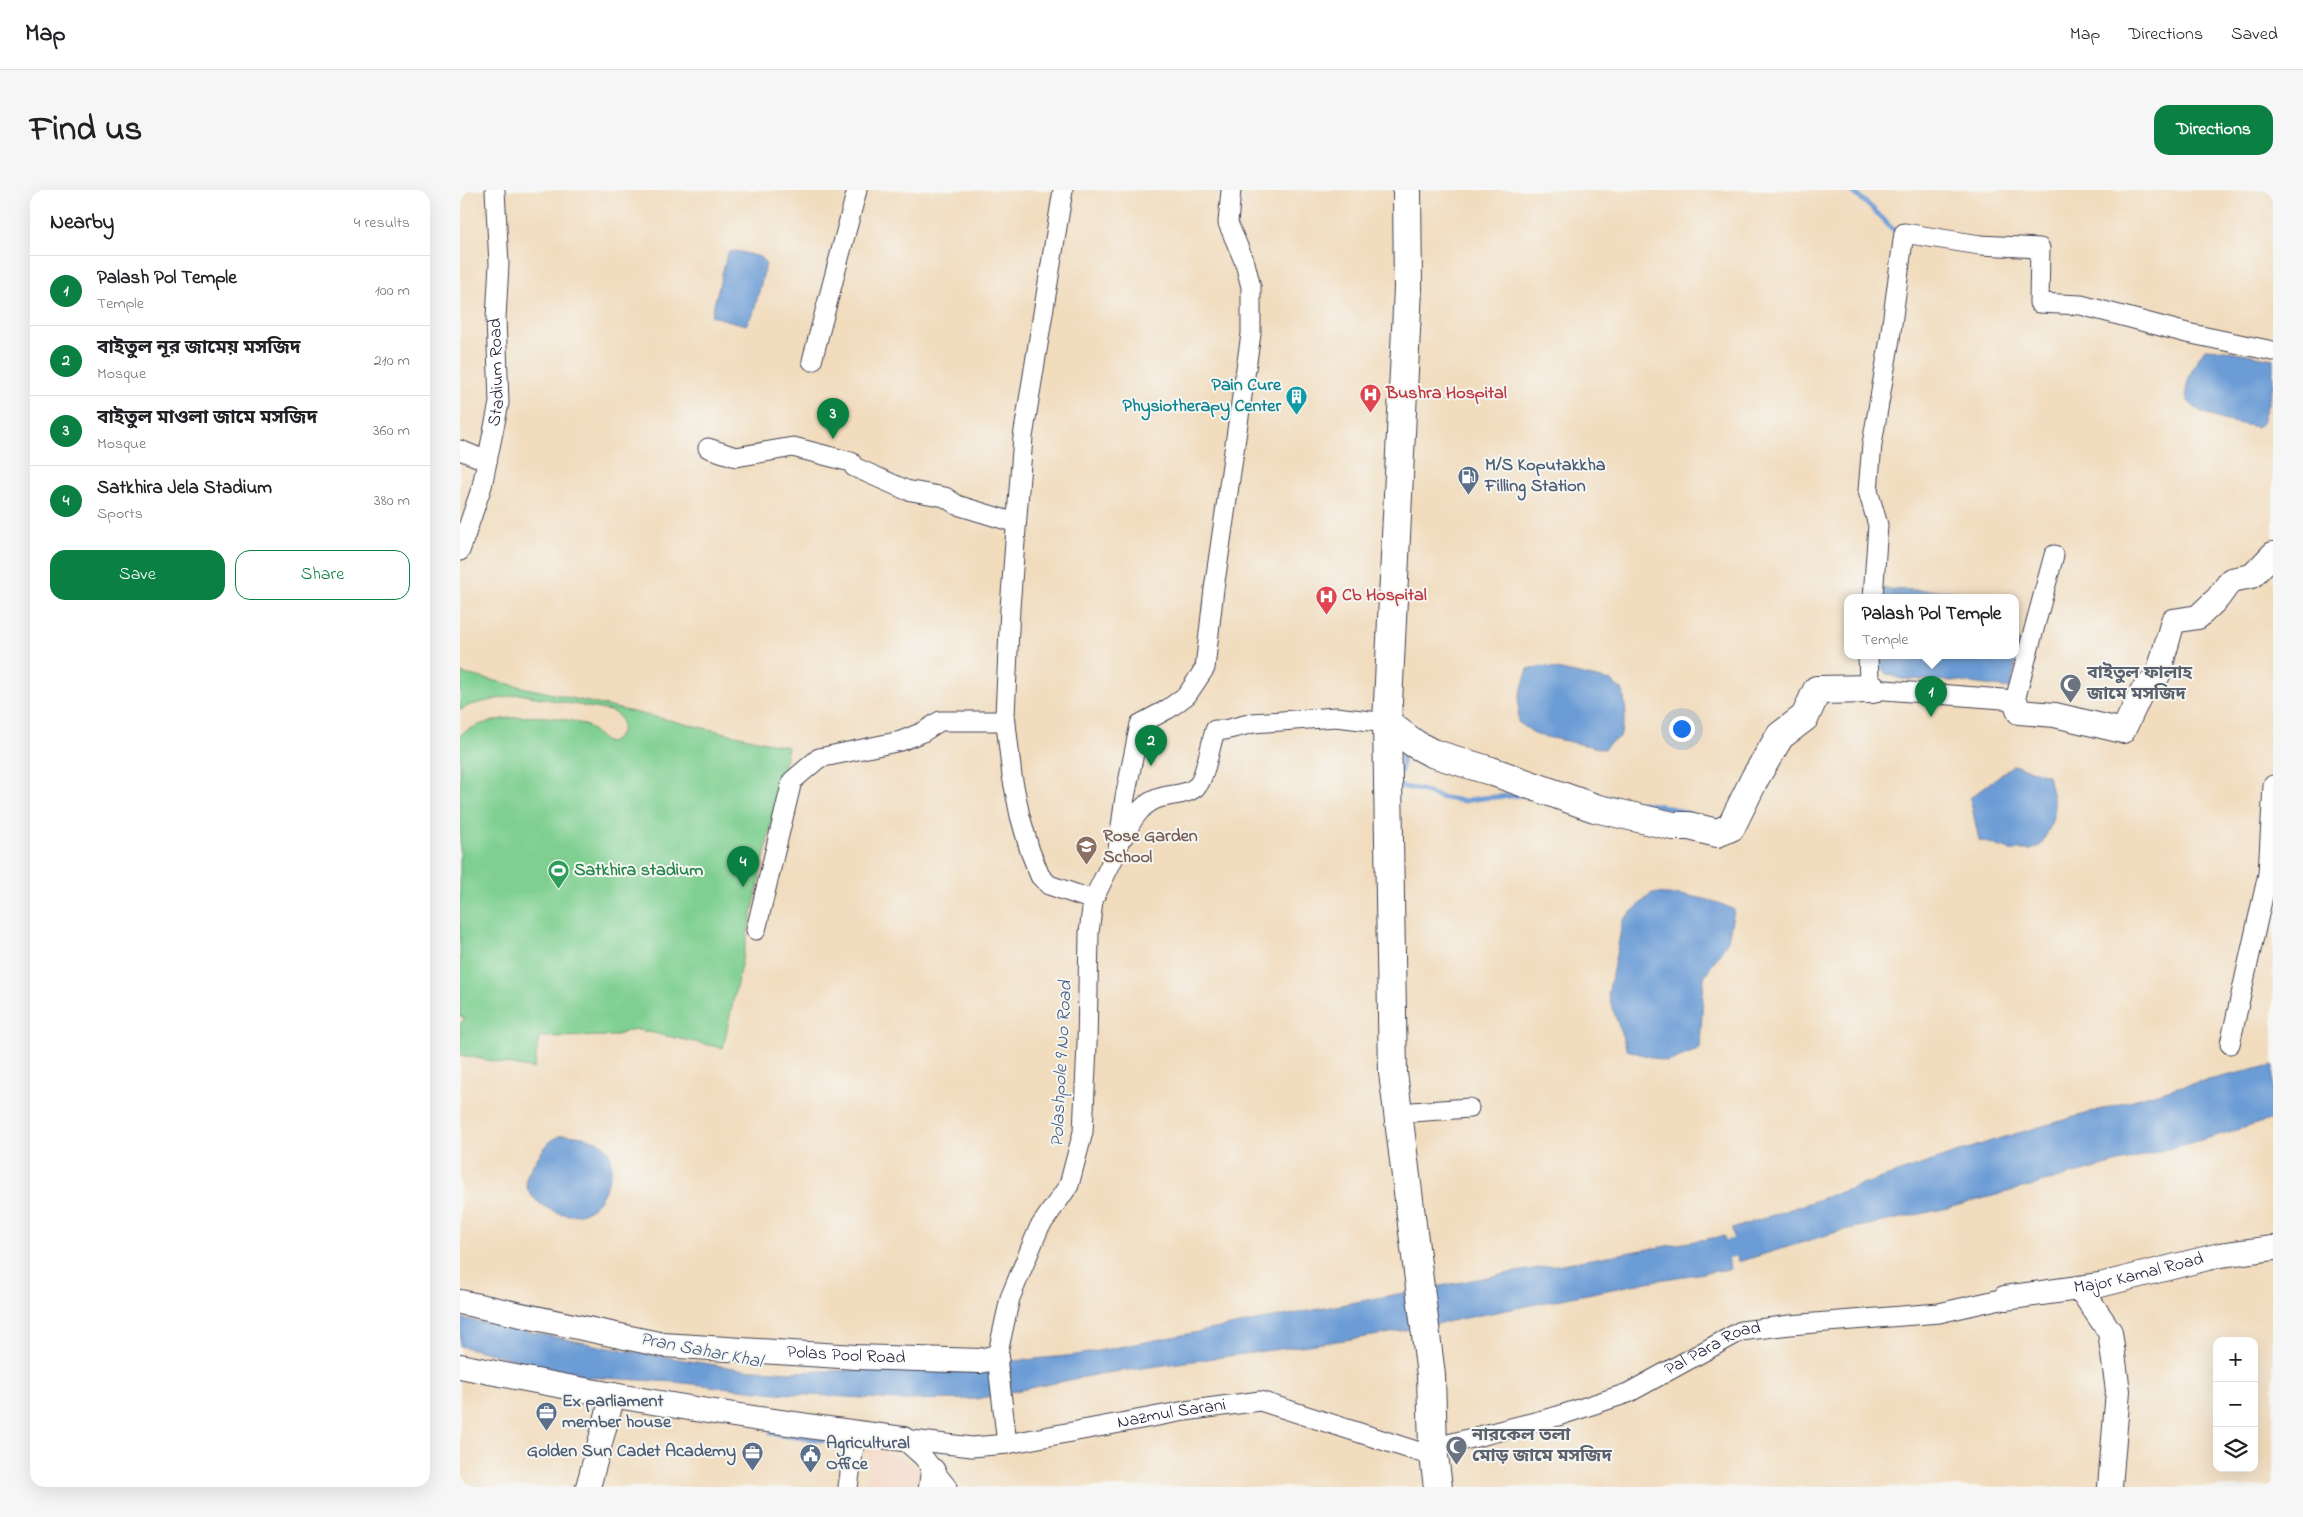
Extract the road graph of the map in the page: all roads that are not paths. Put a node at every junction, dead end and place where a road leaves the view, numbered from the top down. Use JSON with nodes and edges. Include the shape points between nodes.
{"nodes":[{"id":1,"x":496,"y":190,"type":"edge"},
{"id":2,"x":857,"y":190,"type":"edge"},
{"id":3,"x":1063,"y":190,"type":"edge"},
{"id":4,"x":1231,"y":190,"type":"edge"},
{"id":5,"x":1407,"y":190,"type":"edge"},
{"id":6,"x":2273,"y":351,"type":"edge"},
{"id":7,"x":812,"y":361,"type":"dead end"},
{"id":8,"x":708,"y":448,"type":"dead end"},
{"id":9,"x":460,"y":450,"type":"edge"},
{"id":10,"x":487,"y":460,"type":"junction"},
{"id":11,"x":1016,"y":522,"type":"junction"},
{"id":12,"x":460,"y":551,"type":"edge"},
{"id":13,"x":2054,"y":554,"type":"dead end"},
{"id":14,"x":2273,"y":554,"type":"edge"},
{"id":15,"x":1874,"y":594,"type":"edge"},
{"id":16,"x":1868,"y":659,"type":"edge"},
{"id":17,"x":1872,"y":689,"type":"junction"},
{"id":18,"x":2015,"y":700,"type":"junction"},
{"id":19,"x":1006,"y":721,"type":"junction"},
{"id":20,"x":1388,"y":723,"type":"junction"},
{"id":21,"x":2273,"y":785,"type":"edge"},
{"id":22,"x":1118,"y":849,"type":"junction"},
{"id":23,"x":1093,"y":900,"type":"junction"},
{"id":24,"x":756,"y":930,"type":"dead end"},
{"id":25,"x":2230,"y":1044,"type":"dead end"},
{"id":26,"x":1469,"y":1108,"type":"dead end"},
{"id":27,"x":1398,"y":1113,"type":"junction"},
{"id":28,"x":2273,"y":1248,"type":"edge"},
{"id":29,"x":2080,"y":1288,"type":"junction"},
{"id":30,"x":2005,"y":1298,"type":"joint"},
{"id":31,"x":460,"y":1302,"type":"edge"},
{"id":32,"x":997,"y":1357,"type":"junction"},
{"id":33,"x":460,"y":1366,"type":"edge"},
{"id":34,"x":613,"y":1395,"type":"junction"},
{"id":35,"x":856,"y":1433,"type":"junction"},
{"id":36,"x":903,"y":1439,"type":"junction"},
{"id":37,"x":1007,"y":1444,"type":"junction"},
{"id":38,"x":1434,"y":1453,"type":"junction"},
{"id":39,"x":937,"y":1482,"type":"edge"},
{"id":40,"x":588,"y":1487,"type":"edge"},
{"id":41,"x":848,"y":1487,"type":"edge"},
{"id":42,"x":1438,"y":1487,"type":"edge"},
{"id":43,"x":2110,"y":1487,"type":"edge"}],
"edges":[{"from":1,"to":10,"type":"street","name":"Stadium Road","via":[[499,403]]},
{"from":2,"to":7,"type":"street"},
{"from":3,"to":11,"type":"street","via":[[1024,437]]},
{"from":4,"to":22,"type":"street","via":[[1228,223],[1251,287],[1251,334],[1205,668],[1187,695],[1140,724]]},
{"from":5,"to":20,"type":"main road","via":[[1408,288]]},
{"from":6,"to":15,"type":"street","via":[[2080,305],[2039,303],[2040,248],[1980,245],[1904,233],[1868,490],[1878,525]]},
{"from":8,"to":11,"type":"street","via":[[736,457],[793,447],[802,449],[851,462],[854,467],[906,490],[945,497],[957,505]]},
{"from":9,"to":10,"type":"street"},
{"from":10,"to":12,"type":"street","name":"Stadium Road","via":[[482,486]]},
{"from":11,"to":19,"type":"street"},
{"from":13,"to":18,"type":"street"},
{"from":14,"to":18,"type":"street","via":[[2252,576],[2231,580],[2218,598],[2198,616],[2172,621],[2158,675],[2141,693],[2123,732],[2055,715],[2019,712]]},
{"from":16,"to":17,"type":"street","via":[[1868,680]]},
{"from":17,"to":18,"type":"street"},
{"from":17,"to":20,"type":"main road","via":[[1817,690],[1805,717],[1780,736],[1755,778],[1732,827],[1717,833],[1595,808],[1553,794],[1432,753]]},
{"from":19,"to":23,"type":"street","via":[[1020,816],[1040,876],[1049,886]]},
{"from":19,"to":24,"type":"street","via":[[940,721],[901,741],[819,758],[792,781]]},
{"from":20,"to":22,"type":"street","via":[[1336,717],[1253,723],[1215,730],[1200,784],[1188,792],[1160,797],[1143,807],[1131,822]]},
{"from":20,"to":27,"type":"main road","via":[[1393,1073]]},
{"from":21,"to":25,"type":"street","via":[[2268,874]]},
{"from":22,"to":23,"type":"street"},
{"from":23,"to":32,"type":"street","via":[[1082,1132],[1070,1185],[1039,1228],[1010,1298]]},
{"from":26,"to":27,"type":"street"},
{"from":27,"to":38,"type":"main road","via":[[1431,1375]]},
{"from":28,"to":29,"type":"street","name":"Major Kamal Road","via":[[2220,1255]]},
{"from":29,"to":30,"type":"street","name":"Major Kamal Road"},
{"from":29,"to":43,"type":"street","via":[[2110,1332],[2118,1391]]},
{"from":30,"to":38,"type":"street","name":"Pal Para Road","via":[[1939,1313],[1741,1331],[1628,1393]]},
{"from":31,"to":32,"type":"street","name":"Polas Pool Road","via":[[663,1345],[856,1357],[980,1360]]},
{"from":32,"to":37,"type":"street"},
{"from":33,"to":34,"type":"street"},
{"from":34,"to":35,"type":"street"},
{"from":34,"to":40,"type":"street"},
{"from":35,"to":36,"type":"street"},
{"from":35,"to":41,"type":"street"},
{"from":36,"to":37,"type":"street","name":"Nazmul Sarani","via":[[972,1447]]},
{"from":36,"to":39,"type":"street","via":[[923,1457]]},
{"from":37,"to":38,"type":"street","name":"Nazmul Sarani","via":[[1185,1411],[1260,1401]]},
{"from":38,"to":42,"type":"main road"}]}
